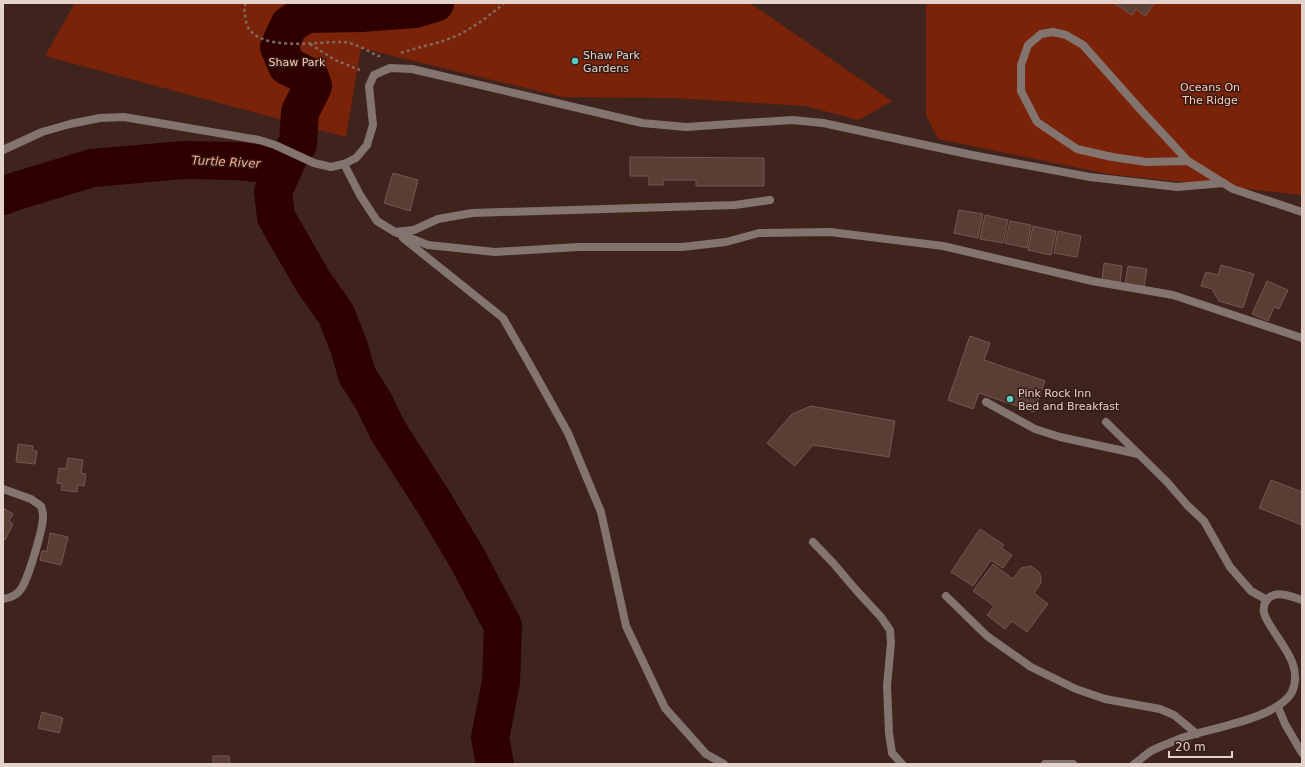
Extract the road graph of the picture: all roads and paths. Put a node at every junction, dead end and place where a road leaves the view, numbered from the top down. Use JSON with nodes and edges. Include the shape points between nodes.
{"nodes":[{"id":1,"x":246,"y":3,"type":"edge"},
{"id":2,"x":504,"y":3,"type":"edge"},
{"id":3,"x":309,"y":43,"type":"junction"},
{"id":4,"x":398,"y":54,"type":"dead end"},
{"id":5,"x":385,"y":55,"type":"dead end"},
{"id":6,"x":374,"y":75,"type":"junction"},
{"id":7,"x":3,"y":150,"type":"edge"},
{"id":8,"x":1188,"y":161,"type":"junction"},
{"id":9,"x":344,"y":164,"type":"junction"},
{"id":10,"x":1224,"y":183,"type":"junction"},
{"id":11,"x":770,"y":200,"type":"dead end"},
{"id":12,"x":1302,"y":212,"type":"edge"},
{"id":13,"x":395,"y":232,"type":"junction"},
{"id":14,"x":1302,"y":338,"type":"edge"},
{"id":15,"x":986,"y":402,"type":"dead end"},
{"id":16,"x":1106,"y":422,"type":"dead end"},
{"id":17,"x":1139,"y":455,"type":"junction"},
{"id":18,"x":3,"y":489,"type":"edge"},
{"id":19,"x":813,"y":542,"type":"dead end"},
{"id":20,"x":946,"y":596,"type":"dead end"},
{"id":21,"x":3,"y":599,"type":"edge"},
{"id":22,"x":1267,"y":600,"type":"junction"},
{"id":23,"x":1302,"y":600,"type":"edge"},
{"id":24,"x":1278,"y":707,"type":"junction"},
{"id":25,"x":1197,"y":734,"type":"junction"},
{"id":26,"x":1298,"y":742,"type":"edge"},
{"id":27,"x":1302,"y":753,"type":"edge"},
{"id":28,"x":724,"y":764,"type":"edge"},
{"id":29,"x":902,"y":764,"type":"edge"},
{"id":30,"x":1045,"y":764,"type":"edge"},
{"id":31,"x":1073,"y":764,"type":"edge"},
{"id":32,"x":1134,"y":764,"type":"edge"}],
"edges":[{"from":1,"to":3,"type":"path","via":[[244,8],[247,26],[258,38],[281,43]]},
{"from":2,"to":4,"type":"path","via":[[466,32]]},
{"from":3,"to":5,"type":"path","via":[[346,42],[378,56]]},
{"from":3,"to":6,"type":"path","via":[[335,60]]},
{"from":6,"to":9,"type":"street","via":[[369,86],[373,125],[367,145],[356,158]]},
{"from":6,"to":10,"type":"street","via":[[390,68],[412,69],[642,123],[686,127],[792,120],[823,123],[1090,177],[1177,187]]},
{"from":7,"to":9,"type":"street","via":[[42,132],[70,124],[100,118],[124,118],[259,140],[314,163],[331,167]]},
{"from":8,"to":8,"type":"street","via":[[1083,45],[1066,35],[1053,32],[1041,34],[1028,45],[1021,64],[1021,91],[1037,122],[1077,149],[1147,162]]},
{"from":8,"to":10,"type":"street"},
{"from":9,"to":13,"type":"street","via":[[377,221]]},
{"from":10,"to":12,"type":"street","via":[[1233,189]]},
{"from":11,"to":13,"type":"street","via":[[735,205],[472,213],[438,219],[414,230]]},
{"from":13,"to":14,"type":"street","via":[[428,245],[495,252],[580,247],[682,247],[726,242],[759,233],[830,232],[943,246],[1092,281],[1173,295]]},
{"from":13,"to":28,"type":"street","via":[[503,318],[568,433],[601,512],[626,626],[665,708],[706,754]]},
{"from":15,"to":17,"type":"street","via":[[1035,429]]},
{"from":16,"to":17,"type":"street"},
{"from":17,"to":22,"type":"street","via":[[1204,521],[1230,567],[1251,591]]},
{"from":18,"to":21,"type":"street","via":[[31,499],[41,506],[43,516],[37,548],[21,589],[10,598]]},
{"from":19,"to":29,"type":"street","via":[[882,617],[890,630],[887,686],[889,733],[892,753]]},
{"from":20,"to":25,"type":"street","via":[[987,636],[1031,667],[1076,689],[1106,699],[1160,709],[1174,715]]},
{"from":22,"to":23,"type":"street","via":[[1273,595],[1281,594]]},
{"from":22,"to":24,"type":"street","via":[[1263,606],[1264,615],[1296,667],[1292,691]]},
{"from":24,"to":25,"type":"street"},
{"from":24,"to":26,"type":"street","via":[[1285,724]]},
{"from":25,"to":32,"type":"street","via":[[1151,751]]},
{"from":26,"to":27,"type":"street"},
{"from":30,"to":31,"type":"street"}]}
